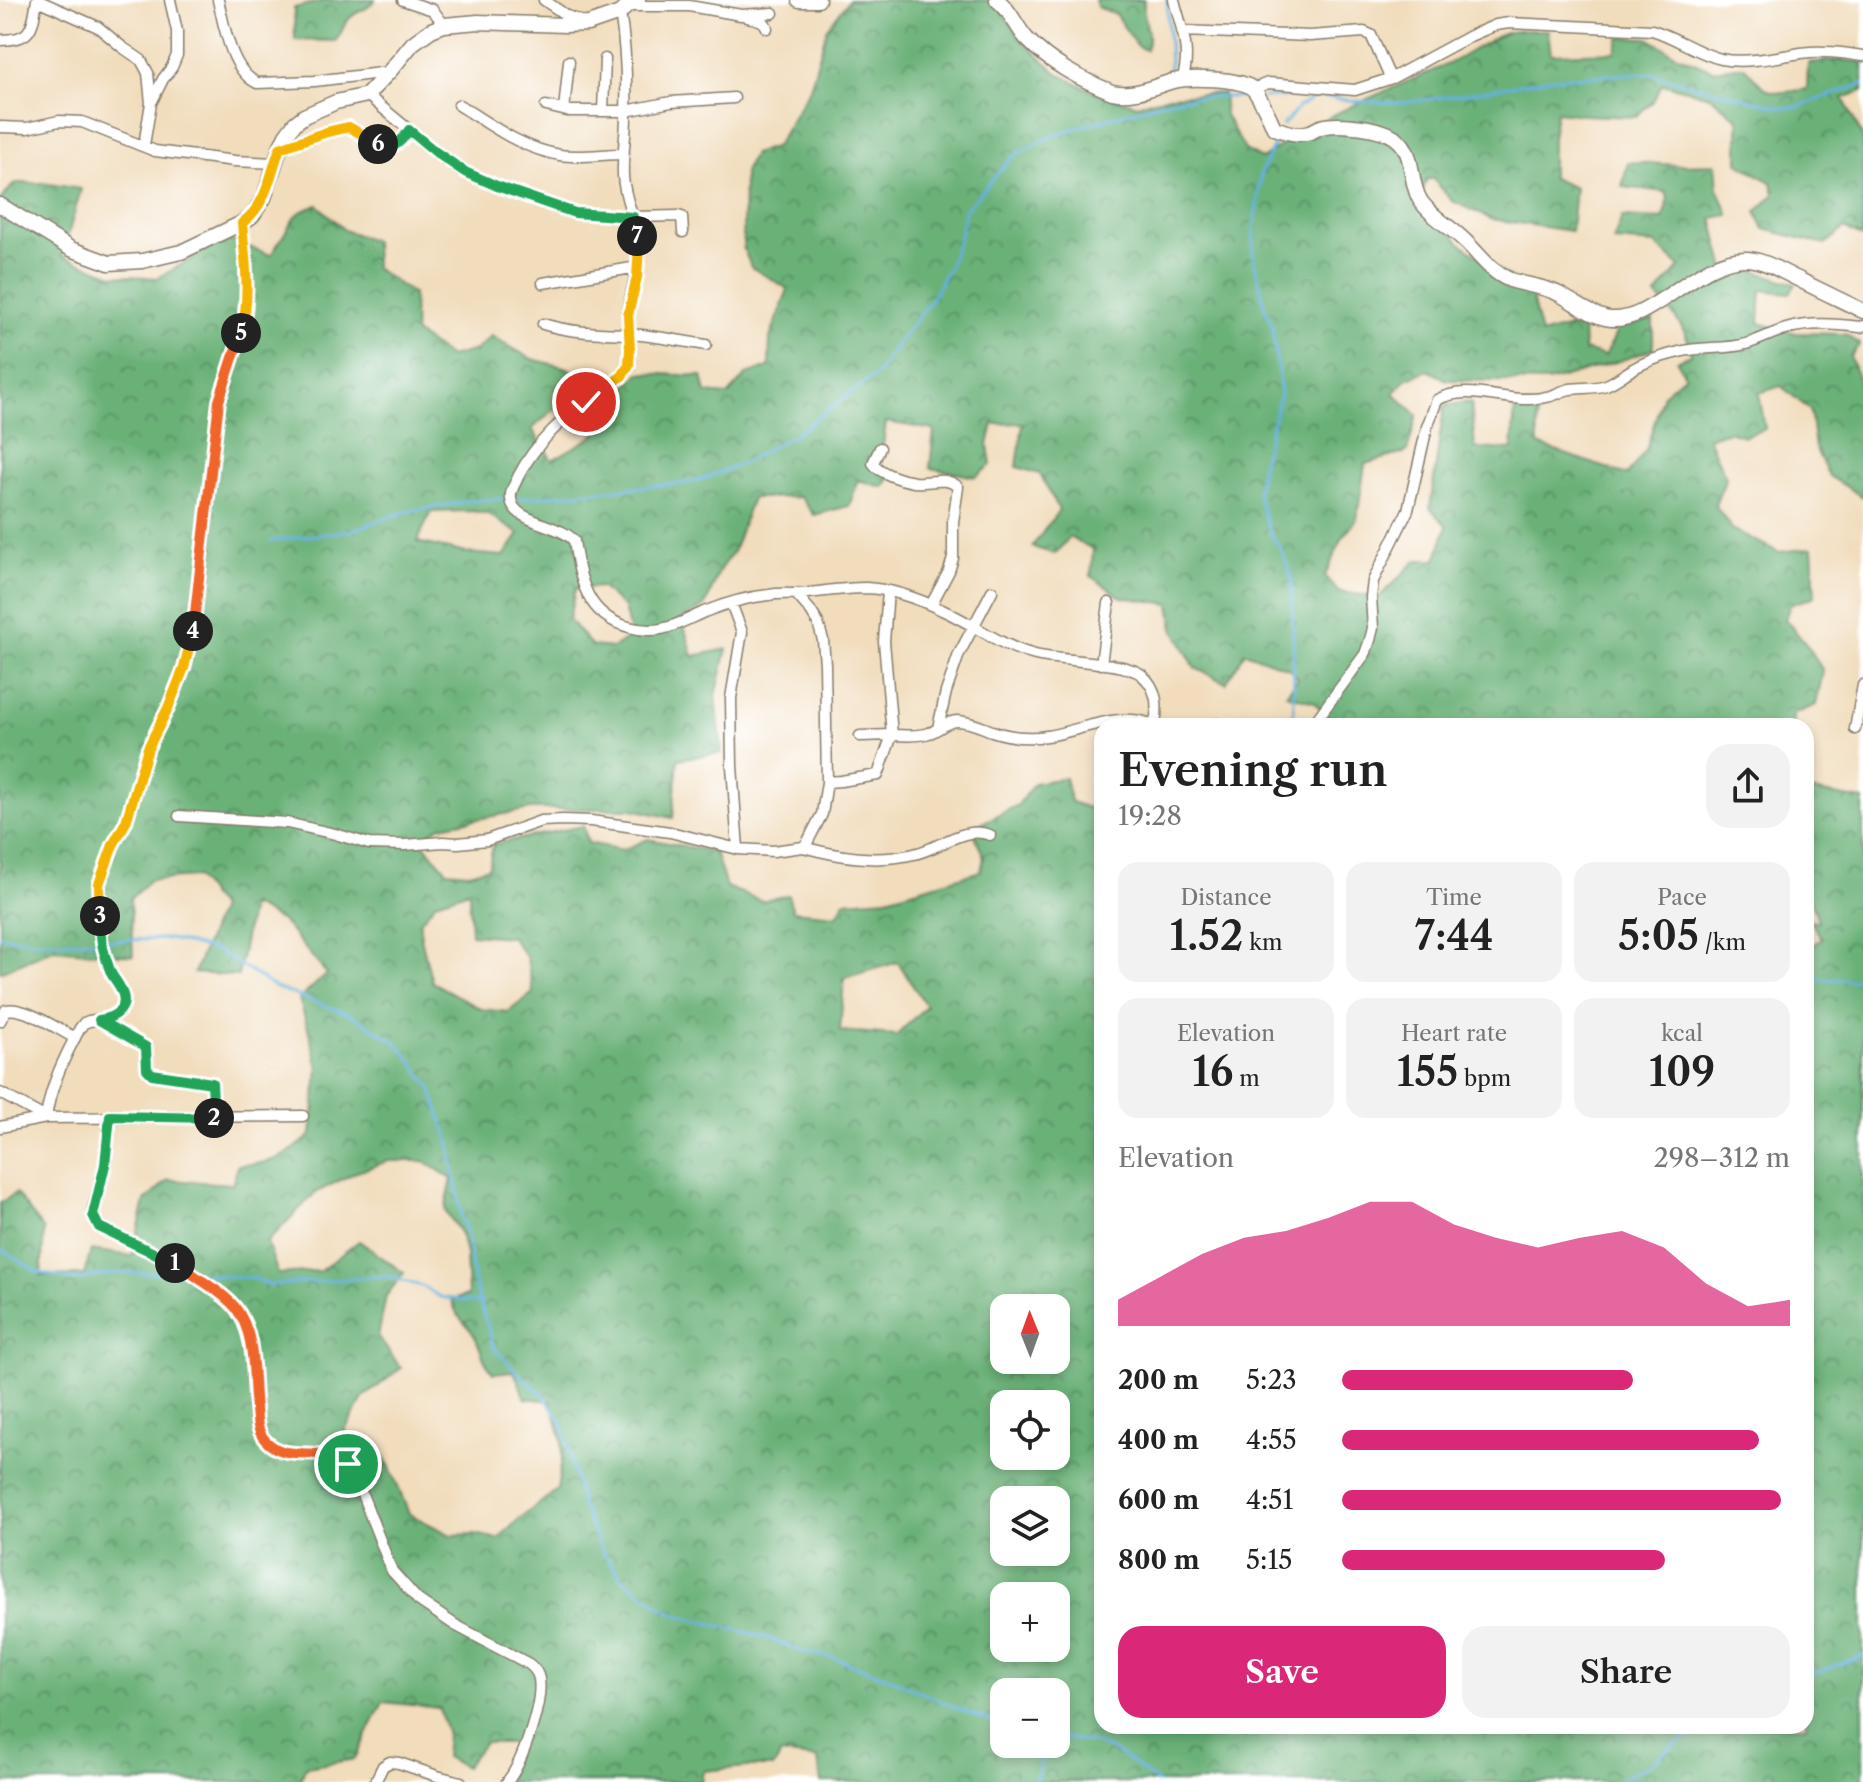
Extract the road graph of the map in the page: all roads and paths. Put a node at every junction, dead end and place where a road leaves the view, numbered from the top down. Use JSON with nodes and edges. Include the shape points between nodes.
{"nodes":[{"id":1,"x":37,"y":0,"type":"edge"},
{"id":2,"x":170,"y":0,"type":"edge"},
{"id":3,"x":218,"y":0,"type":"edge"},
{"id":4,"x":403,"y":0,"type":"edge"},
{"id":5,"x":544,"y":0,"type":"edge"},
{"id":6,"x":799,"y":0,"type":"edge"},
{"id":7,"x":818,"y":0,"type":"edge"},
{"id":8,"x":997,"y":0,"type":"edge"},
{"id":9,"x":1174,"y":0,"type":"edge"},
{"id":10,"x":629,"y":6,"type":"edge"},
{"id":11,"x":773,"y":13,"type":"dead end"},
{"id":12,"x":741,"y":15,"type":"junction"},
{"id":13,"x":588,"y":24,"type":"junction"},
{"id":14,"x":444,"y":25,"type":"junction"},
{"id":15,"x":767,"y":28,"type":"dead end"},
{"id":16,"x":1182,"y":31,"type":"junction"},
{"id":17,"x":0,"y":40,"type":"edge"},
{"id":18,"x":1863,"y":56,"type":"edge"},
{"id":19,"x":605,"y":59,"type":"dead end"},
{"id":20,"x":569,"y":61,"type":"dead end"},
{"id":21,"x":389,"y":72,"type":"junction"},
{"id":22,"x":1392,"y":78,"type":"junction"},
{"id":23,"x":1179,"y":80,"type":"junction"},
{"id":24,"x":1253,"y":89,"type":"junction"},
{"id":25,"x":367,"y":95,"type":"junction"},
{"id":26,"x":734,"y":98,"type":"dead end"},
{"id":27,"x":151,"y":103,"type":"junction"},
{"id":28,"x":459,"y":105,"type":"dead end"},
{"id":29,"x":546,"y":106,"type":"dead end"},
{"id":30,"x":564,"y":110,"type":"junction"},
{"id":31,"x":603,"y":111,"type":"junction"},
{"id":32,"x":626,"y":111,"type":"junction"},
{"id":33,"x":0,"y":127,"type":"edge"},
{"id":34,"x":409,"y":130,"type":"junction"},
{"id":35,"x":144,"y":145,"type":"junction"},
{"id":36,"x":280,"y":148,"type":"junction"},
{"id":37,"x":624,"y":154,"type":"junction"},
{"id":38,"x":274,"y":163,"type":"junction"},
{"id":39,"x":0,"y":205,"type":"edge"},
{"id":40,"x":633,"y":217,"type":"junction"},
{"id":41,"x":242,"y":223,"type":"junction"},
{"id":42,"x":683,"y":232,"type":"dead end"},
{"id":43,"x":638,"y":267,"type":"junction"},
{"id":44,"x":543,"y":283,"type":"dead end"},
{"id":45,"x":1863,"y":311,"type":"edge"},
{"id":46,"x":543,"y":324,"type":"dead end"},
{"id":47,"x":1863,"y":326,"type":"edge"},
{"id":48,"x":630,"y":334,"type":"junction"},
{"id":49,"x":706,"y":345,"type":"dead end"},
{"id":50,"x":880,"y":448,"type":"dead end"},
{"id":51,"x":992,"y":591,"type":"dead end"},
{"id":52,"x":888,"y":592,"type":"junction"},
{"id":53,"x":796,"y":594,"type":"junction"},
{"id":54,"x":731,"y":603,"type":"junction"},
{"id":55,"x":1109,"y":603,"type":"dead end"},
{"id":56,"x":931,"y":605,"type":"junction"},
{"id":57,"x":974,"y":628,"type":"junction"},
{"id":58,"x":1101,"y":664,"type":"junction"},
{"id":59,"x":1863,"y":685,"type":"edge"},
{"id":60,"x":1156,"y":718,"type":"edge"},
{"id":61,"x":1318,"y":718,"type":"edge"},
{"id":62,"x":1094,"y":726,"type":"edge"},
{"id":63,"x":938,"y":728,"type":"junction"},
{"id":64,"x":1855,"y":729,"type":"dead end"},
{"id":65,"x":892,"y":735,"type":"junction"},
{"id":66,"x":860,"y":736,"type":"dead end"},
{"id":67,"x":827,"y":782,"type":"junction"},
{"id":68,"x":179,"y":816,"type":"dead end"},
{"id":69,"x":990,"y":835,"type":"dead end"},
{"id":70,"x":803,"y":847,"type":"junction"},
{"id":71,"x":738,"y":849,"type":"junction"},
{"id":72,"x":99,"y":1020,"type":"junction"},
{"id":73,"x":0,"y":1021,"type":"edge"},
{"id":74,"x":75,"y":1038,"type":"junction"},
{"id":75,"x":0,"y":1093,"type":"edge"},
{"id":76,"x":110,"y":1116,"type":"junction"},
{"id":77,"x":303,"y":1116,"type":"dead end"},
{"id":78,"x":46,"y":1118,"type":"junction"},
{"id":79,"x":214,"y":1118,"type":"junction"},
{"id":80,"x":0,"y":1127,"type":"edge"},
{"id":81,"x":375,"y":1782,"type":"edge"},
{"id":82,"x":461,"y":1782,"type":"edge"},
{"id":83,"x":507,"y":1782,"type":"edge"}],
"edges":[{"from":1,"to":17,"type":"street","via":[[26,34]]},
{"from":1,"to":27,"type":"street","via":[[98,27],[138,56],[148,73]]},
{"from":2,"to":27,"type":"street","via":[[177,55]]},
{"from":3,"to":21,"type":"street","via":[[242,72],[257,83]]},
{"from":4,"to":14,"type":"street","via":[[433,10]]},
{"from":5,"to":13,"type":"street"},
{"from":6,"to":7,"type":"street"},
{"from":8,"to":23,"type":"street","via":[[1051,62],[1098,86],[1136,93]]},
{"from":9,"to":16,"type":"street"},
{"from":10,"to":12,"type":"street","via":[[689,6]]},
{"from":10,"to":13,"type":"street"},
{"from":10,"to":32,"type":"street","via":[[624,38]]},
{"from":11,"to":12,"type":"street"},
{"from":12,"to":15,"type":"street","via":[[761,20]]},
{"from":13,"to":14,"type":"street"},
{"from":14,"to":21,"type":"street","via":[[413,43]]},
{"from":16,"to":22,"type":"street","via":[[1310,36],[1364,32],[1371,35]]},
{"from":16,"to":23,"type":"street","via":[[1187,59]]},
{"from":18,"to":22,"type":"street","via":[[1818,52],[1779,59],[1723,59],[1652,30],[1509,23],[1470,36]]},
{"from":19,"to":31,"type":"street"},
{"from":20,"to":30,"type":"street"},
{"from":21,"to":25,"type":"street"},
{"from":22,"to":24,"type":"street","via":[[1355,90],[1268,83]]},
{"from":23,"to":24,"type":"street","via":[[1231,80]]},
{"from":24,"to":45,"type":"street","via":[[1274,128],[1290,134],[1362,127],[1398,139],[1407,153],[1418,198],[1490,269],[1605,318],[1634,316],[1713,267],[1748,259]]},
{"from":25,"to":34,"type":"street"},
{"from":25,"to":36,"type":"street","via":[[304,116]]},
{"from":26,"to":32,"type":"street"},
{"from":27,"to":35,"type":"street"},
{"from":28,"to":37,"type":"street","via":[[505,135],[562,156]]},
{"from":29,"to":30,"type":"street"},
{"from":30,"to":31,"type":"street"},
{"from":31,"to":32,"type":"street"},
{"from":32,"to":37,"type":"street"},
{"from":33,"to":35,"type":"street","via":[[82,122]]},
{"from":34,"to":36,"type":"street","via":[[391,146],[349,127]]},
{"from":34,"to":40,"type":"street","via":[[465,172],[497,186],[575,213]]},
{"from":35,"to":38,"type":"street","via":[[155,151]]},
{"from":36,"to":38,"type":"street"},
{"from":37,"to":40,"type":"street","via":[[624,186]]},
{"from":38,"to":41,"type":"street","via":[[264,198]]},
{"from":39,"to":41,"type":"street","via":[[71,249],[109,263],[181,252]]},
{"from":40,"to":42,"type":"street","via":[[682,217]]},
{"from":40,"to":43,"type":"street"},
{"from":41,"to":72,"type":"street","via":[[246,312],[219,401],[190,648],[99,884],[102,942],[124,1000],[118,1013]]},
{"from":43,"to":44,"type":"street"},
{"from":43,"to":48,"type":"street","via":[[628,309]]},
{"from":46,"to":48,"type":"street"},
{"from":47,"to":61,"type":"street","via":[[1806,325],[1745,345],[1681,351],[1607,385],[1549,397],[1461,393],[1437,400],[1408,510],[1373,581],[1370,640]]},
{"from":48,"to":49,"type":"street"},
{"from":48,"to":54,"type":"street","via":[[629,365],[622,376],[545,437],[511,497],[516,510],[572,537],[582,585],[604,616],[629,627],[661,630]]},
{"from":50,"to":56,"type":"street","via":[[873,463],[881,471],[958,487],[953,558]]},
{"from":51,"to":57,"type":"street"},
{"from":52,"to":53,"type":"street","via":[[869,588]]},
{"from":52,"to":56,"type":"street"},
{"from":52,"to":65,"type":"street","via":[[884,641]]},
{"from":53,"to":54,"type":"street"},
{"from":53,"to":67,"type":"street","via":[[818,623],[823,640]]},
{"from":54,"to":71,"type":"street","via":[[742,632],[731,698]]},
{"from":55,"to":58,"type":"street"},
{"from":56,"to":57,"type":"street"},
{"from":57,"to":58,"type":"street","via":[[1037,656]]},
{"from":57,"to":63,"type":"street","via":[[951,674]]},
{"from":58,"to":60,"type":"street","via":[[1138,672],[1155,693]]},
{"from":59,"to":64,"type":"street"},
{"from":62,"to":63,"type":"street","via":[[1034,738],[959,721]]},
{"from":63,"to":65,"type":"street","via":[[922,735]]},
{"from":65,"to":66,"type":"street"},
{"from":65,"to":67,"type":"street","via":[[878,775]]},
{"from":67,"to":70,"type":"street","via":[[822,814]]},
{"from":68,"to":71,"type":"street","via":[[287,823],[369,844],[405,845],[487,840],[541,821],[591,821]]},
{"from":69,"to":70,"type":"street","via":[[971,833],[915,854],[878,858],[850,858]]},
{"from":70,"to":71,"type":"street"},
{"from":72,"to":74,"type":"street","via":[[84,1023]]},
{"from":72,"to":79,"type":"street","via":[[146,1047],[152,1074],[212,1083]]},
{"from":73,"to":74,"type":"street","via":[[6,1010],[14,1009]]},
{"from":74,"to":78,"type":"street"},
{"from":75,"to":78,"type":"street"},
{"from":76,"to":78,"type":"street"},
{"from":76,"to":79,"type":"street"},
{"from":76,"to":83,"type":"street","via":[[93,1209],[99,1227],[186,1268],[236,1308],[252,1350],[257,1426],[267,1443],[289,1453],[342,1458],[353,1471],[392,1571],[418,1600],[535,1669],[540,1683],[533,1721],[519,1765]]},
{"from":77,"to":79,"type":"street"},
{"from":78,"to":80,"type":"street"},
{"from":81,"to":82,"type":"street","via":[[390,1762]]}]}
